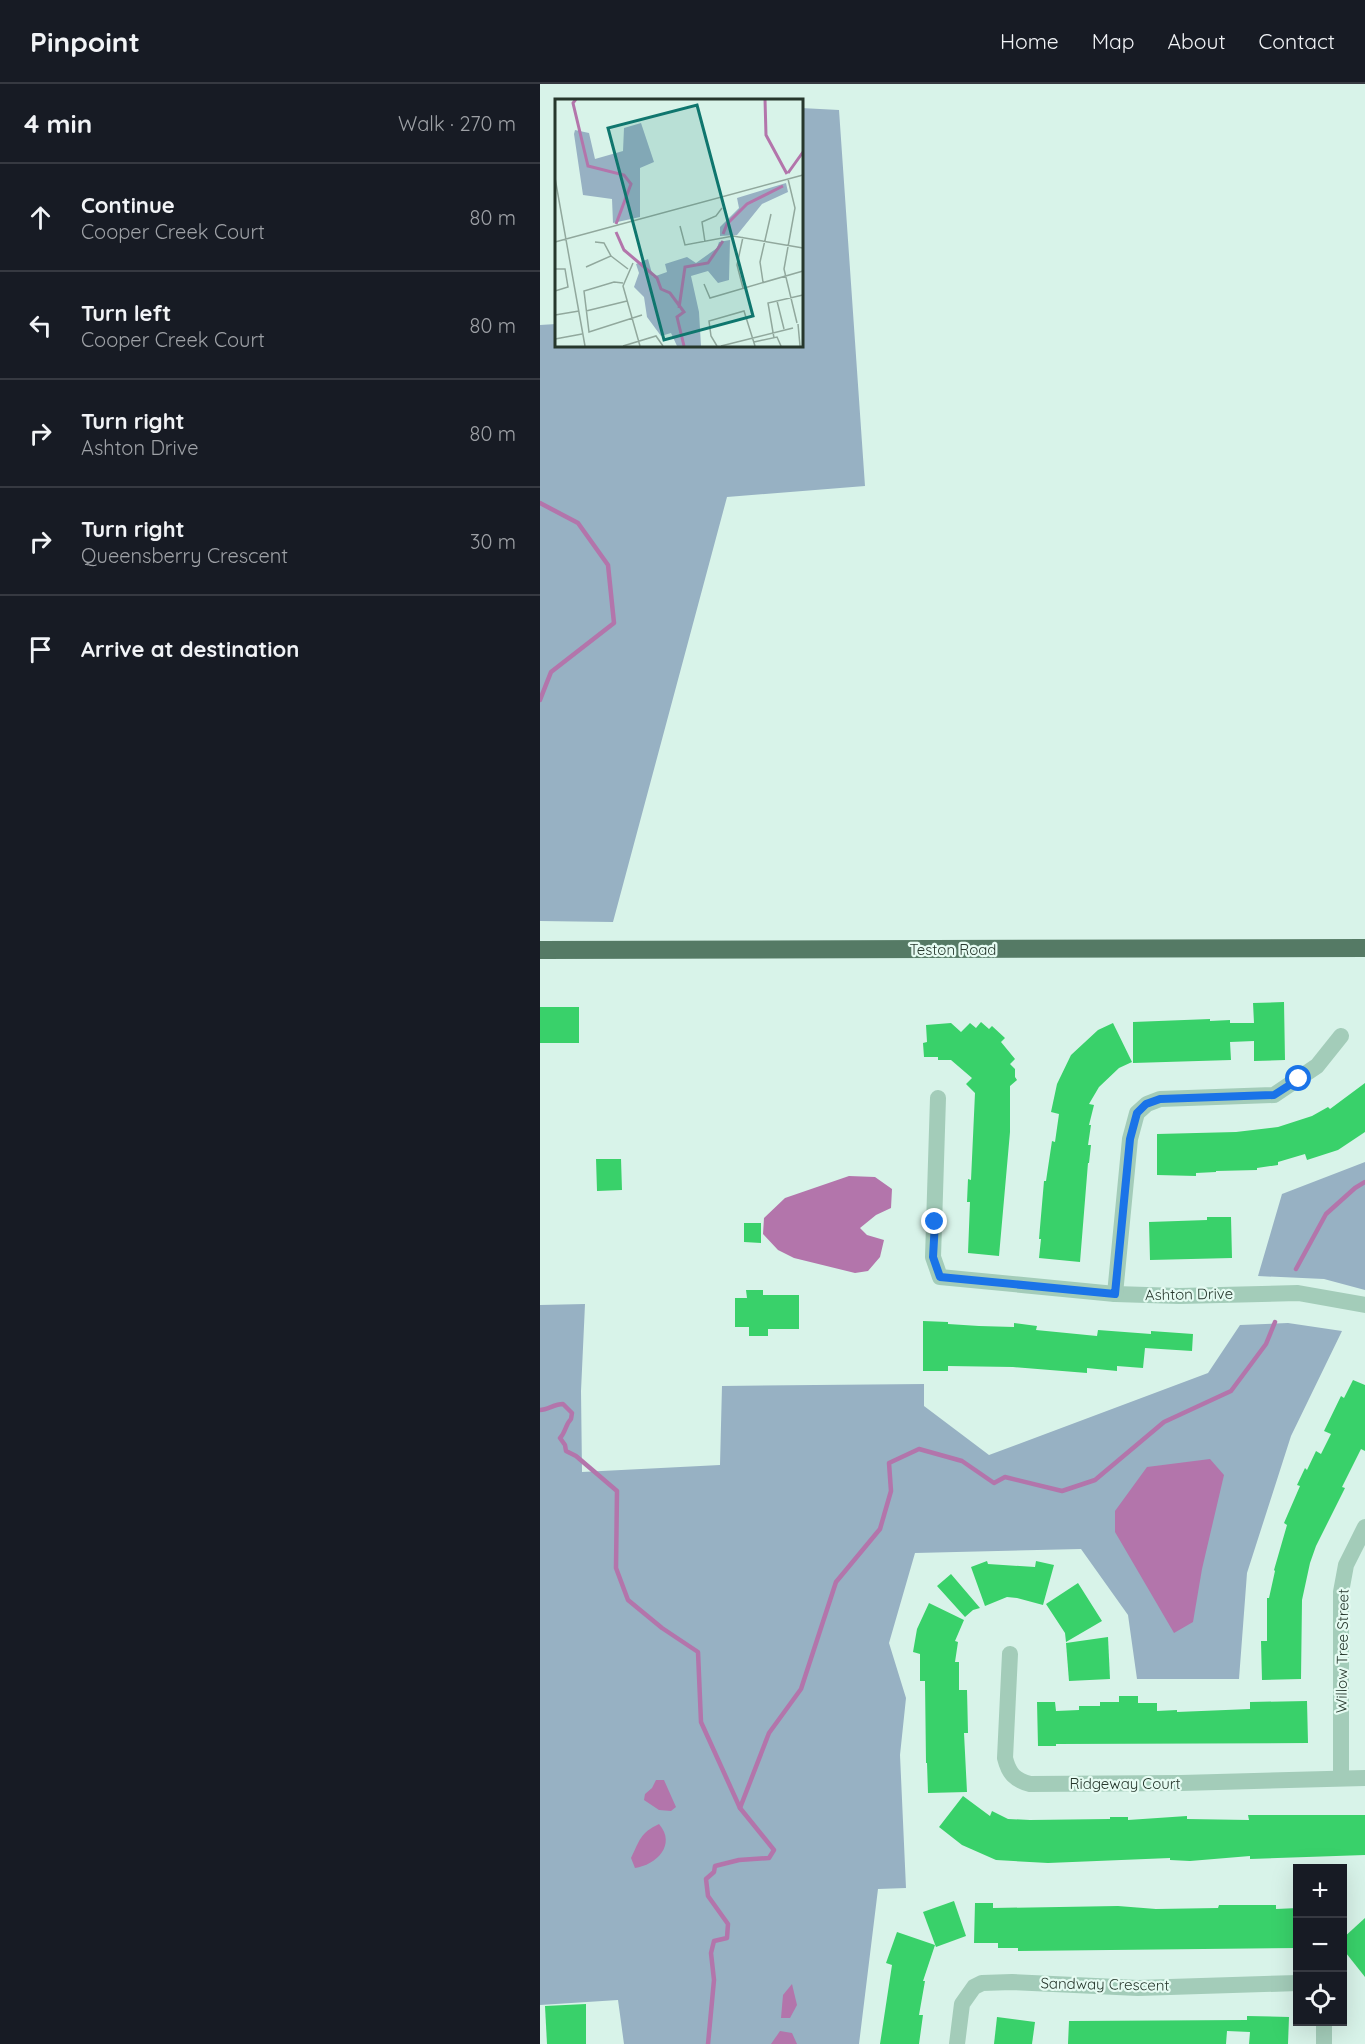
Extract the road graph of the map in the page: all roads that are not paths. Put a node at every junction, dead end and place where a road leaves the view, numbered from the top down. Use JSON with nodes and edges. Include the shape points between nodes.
{"nodes":[{"id":1,"x":1365,"y":948,"type":"edge"},
{"id":2,"x":540,"y":950,"type":"edge"},
{"id":3,"x":1341,"y":1036,"type":"dead end"},
{"id":4,"x":938,"y":1098,"type":"dead end"},
{"id":5,"x":1115,"y":1294,"type":"junction"},
{"id":6,"x":1365,"y":1305,"type":"edge"},
{"id":7,"x":1365,"y":1527,"type":"edge"},
{"id":8,"x":1010,"y":1653,"type":"dead end"},
{"id":9,"x":1341,"y":1778,"type":"junction"},
{"id":10,"x":1365,"y":1778,"type":"edge"},
{"id":11,"x":1293,"y":1983,"type":"edge"},
{"id":12,"x":1324,"y":2026,"type":"edge"},
{"id":13,"x":957,"y":2044,"type":"edge"},
{"id":14,"x":1324,"y":2044,"type":"edge"}],
"edges":[{"from":1,"to":2,"type":"main road","name":"Teston Road"},
{"from":3,"to":5,"type":"street","via":[[1317,1066],[1274,1095],[1160,1099],[1146,1104],[1137,1113],[1130,1139]]},
{"from":4,"to":5,"type":"street","name":"Ashton Drive","via":[[933,1257],[940,1277]]},
{"from":5,"to":6,"type":"street","name":"Ashton Drive","via":[[1298,1293]]},
{"from":7,"to":9,"type":"street","name":"Willow Tree Street","via":[[1346,1565],[1341,1592]]},
{"from":8,"to":9,"type":"street","name":"Ridgeway Court","via":[[1005,1758],[1008,1771],[1017,1780],[1030,1784]]},
{"from":9,"to":10,"type":"street","name":"Ridgeway Court"},
{"from":11,"to":13,"type":"street","name":"Sandway Crescent","via":[[1137,1988],[982,1983],[974,1987],[962,2004]]},
{"from":12,"to":14,"type":"street"}]}
